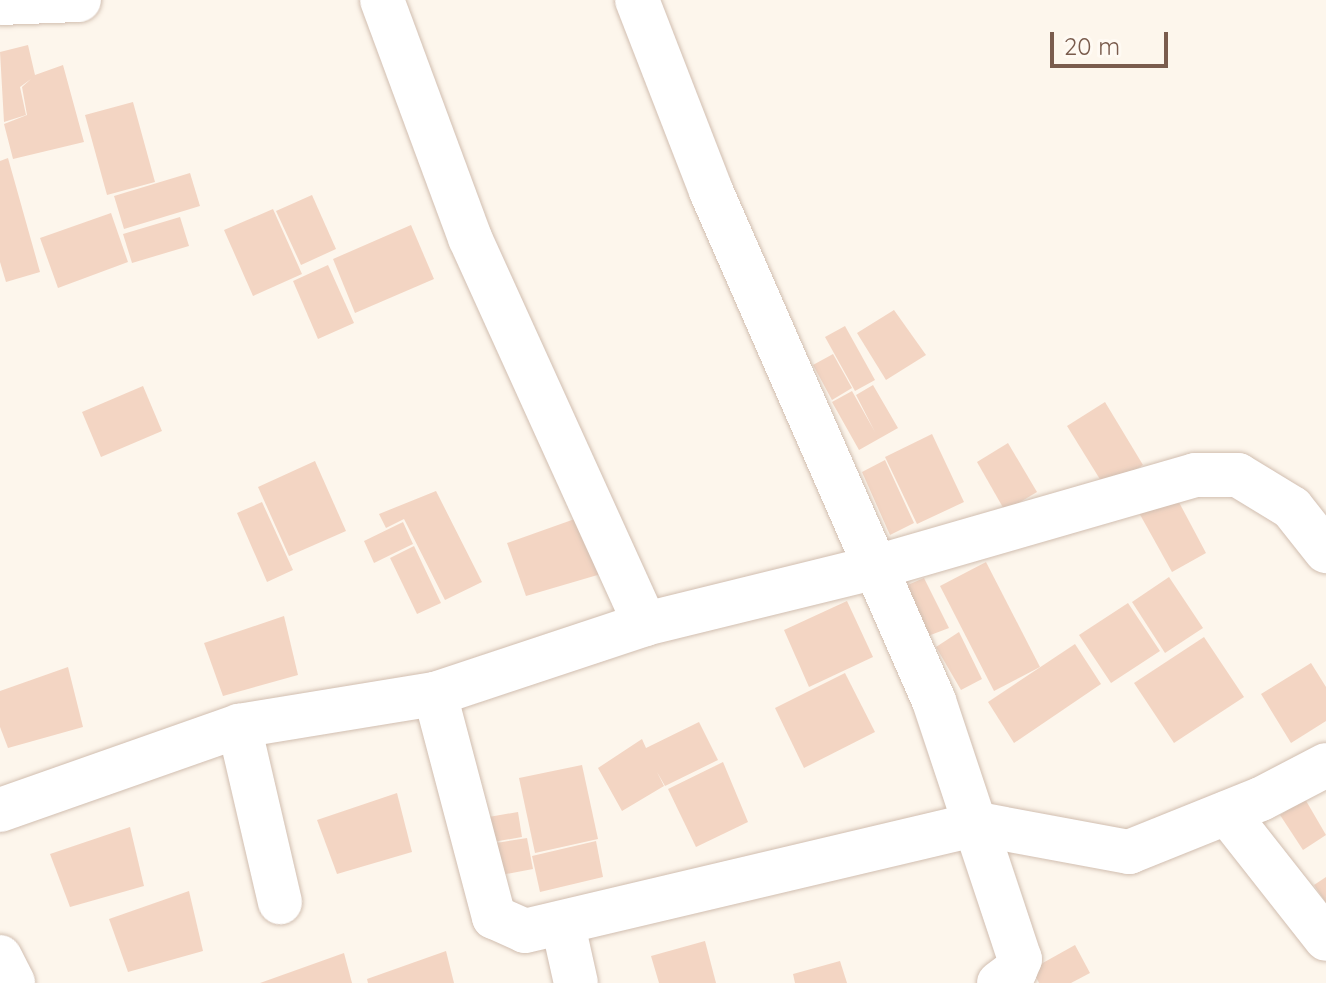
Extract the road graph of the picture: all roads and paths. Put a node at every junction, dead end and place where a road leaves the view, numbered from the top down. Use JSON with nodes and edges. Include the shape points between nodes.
{"nodes":[{"id":1,"x":79,"y":0,"type":"edge"},
{"id":2,"x":382,"y":0,"type":"edge"},
{"id":3,"x":637,"y":0,"type":"edge"},
{"id":4,"x":0,"y":3,"type":"edge"},
{"id":5,"x":1326,"y":551,"type":"edge"},
{"id":6,"x":873,"y":568,"type":"junction"},
{"id":7,"x":645,"y":624,"type":"junction"},
{"id":8,"x":435,"y":694,"type":"junction"},
{"id":9,"x":239,"y":726,"type":"junction"},
{"id":10,"x":1326,"y":765,"type":"edge"},
{"id":11,"x":0,"y":810,"type":"edge"},
{"id":12,"x":1227,"y":813,"type":"junction"},
{"id":13,"x":978,"y":824,"type":"junction"},
{"id":14,"x":280,"y":902,"type":"dead end"},
{"id":15,"x":563,"y":925,"type":"junction"},
{"id":16,"x":1326,"y":939,"type":"edge"},
{"id":17,"x":0,"y":957,"type":"edge"},
{"id":18,"x":13,"y":983,"type":"edge"},
{"id":19,"x":576,"y":983,"type":"edge"},
{"id":20,"x":999,"y":983,"type":"edge"}],
"edges":[{"from":1,"to":4,"type":"street"},
{"from":2,"to":7,"type":"street","via":[[470,238]]},
{"from":3,"to":6,"type":"street","via":[[711,191]]},
{"from":5,"to":6,"type":"street","via":[[1292,508],[1238,475],[1195,475]]},
{"from":6,"to":7,"type":"street"},
{"from":6,"to":13,"type":"street","via":[[934,701]]},
{"from":7,"to":8,"type":"street"},
{"from":8,"to":9,"type":"street"},
{"from":8,"to":15,"type":"street","via":[[494,917],[525,931]]},
{"from":9,"to":11,"type":"street"},
{"from":9,"to":14,"type":"street"},
{"from":10,"to":12,"type":"street"},
{"from":12,"to":13,"type":"street","via":[[1129,852]]},
{"from":12,"to":16,"type":"street"},
{"from":13,"to":15,"type":"street"},
{"from":13,"to":20,"type":"street","via":[[1020,959],[1015,971]]},
{"from":15,"to":19,"type":"street"},
{"from":17,"to":18,"type":"street"}]}
